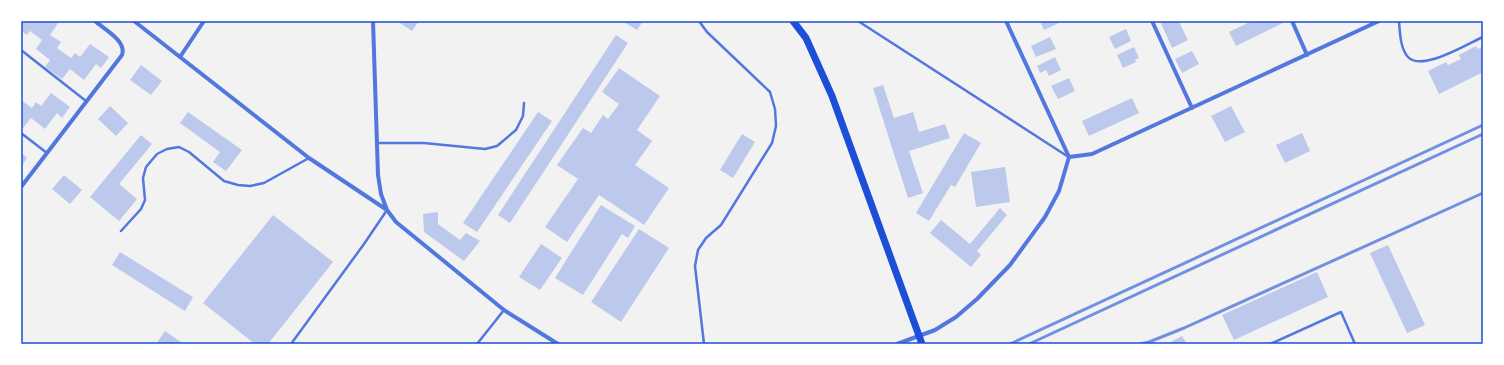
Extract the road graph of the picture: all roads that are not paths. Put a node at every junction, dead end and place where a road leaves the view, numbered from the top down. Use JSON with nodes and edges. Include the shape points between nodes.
{"nodes":[{"id":1,"x":94,"y":21,"type":"edge"},
{"id":2,"x":134,"y":21,"type":"edge"},
{"id":3,"x":204,"y":21,"type":"edge"},
{"id":4,"x":699,"y":21,"type":"edge"},
{"id":5,"x":793,"y":21,"type":"edge"},
{"id":6,"x":1006,"y":21,"type":"edge"},
{"id":7,"x":1152,"y":21,"type":"edge"},
{"id":8,"x":1292,"y":21,"type":"edge"},
{"id":9,"x":1379,"y":21,"type":"edge"},
{"id":10,"x":1399,"y":21,"type":"edge"},
{"id":11,"x":372,"y":22,"type":"edge"},
{"id":12,"x":860,"y":22,"type":"edge"},
{"id":13,"x":1483,"y":37,"type":"edge"},
{"id":14,"x":21,"y":50,"type":"edge"},
{"id":15,"x":1307,"y":55,"type":"junction"},
{"id":16,"x":180,"y":57,"type":"junction"},
{"id":17,"x":86,"y":101,"type":"junction"},
{"id":18,"x":524,"y":103,"type":"dead end"},
{"id":19,"x":1192,"y":108,"type":"junction"},
{"id":20,"x":21,"y":133,"type":"edge"},
{"id":21,"x":376,"y":143,"type":"junction"},
{"id":22,"x":47,"y":153,"type":"junction"},
{"id":23,"x":1069,"y":157,"type":"junction"},
{"id":24,"x":309,"y":158,"type":"junction"},
{"id":25,"x":21,"y":187,"type":"edge"},
{"id":26,"x":387,"y":210,"type":"junction"},
{"id":27,"x":122,"y":231,"type":"dead end"},
{"id":28,"x":504,"y":310,"type":"junction"},
{"id":29,"x":291,"y":344,"type":"edge"},
{"id":30,"x":477,"y":344,"type":"edge"},
{"id":31,"x":558,"y":344,"type":"edge"},
{"id":32,"x":704,"y":344,"type":"edge"},
{"id":33,"x":897,"y":344,"type":"edge"},
{"id":34,"x":922,"y":344,"type":"edge"},
{"id":35,"x":1270,"y":344,"type":"edge"},
{"id":36,"x":1355,"y":344,"type":"edge"}],
"edges":[{"from":1,"to":17,"type":"street","via":[[118,40],[123,50],[122,55]]},
{"from":2,"to":16,"type":"street"},
{"from":3,"to":16,"type":"street"},
{"from":4,"to":32,"type":"lane","via":[[707,32],[770,92],[776,126],[772,143],[721,225],[706,238],[698,250],[695,266]]},
{"from":5,"to":34,"type":"main road","via":[[806,38],[832,96]]},
{"from":6,"to":23,"type":"street"},
{"from":7,"to":19,"type":"street"},
{"from":8,"to":15,"type":"street"},
{"from":9,"to":15,"type":"street"},
{"from":10,"to":13,"type":"lane","via":[[1403,48],[1414,62],[1434,60]]},
{"from":11,"to":21,"type":"street"},
{"from":12,"to":23,"type":"lane"},
{"from":14,"to":17,"type":"lane"},
{"from":15,"to":19,"type":"street"},
{"from":16,"to":24,"type":"street"},
{"from":17,"to":22,"type":"street"},
{"from":18,"to":21,"type":"lane","via":[[523,116],[516,130],[497,146],[485,149],[424,143]]},
{"from":19,"to":23,"type":"street","via":[[1092,154]]},
{"from":20,"to":22,"type":"lane"},
{"from":21,"to":26,"type":"street","via":[[381,194]]},
{"from":22,"to":25,"type":"street"},
{"from":23,"to":33,"type":"street","via":[[1059,191],[1046,217],[1010,265],[956,317],[935,330]]},
{"from":24,"to":26,"type":"street"},
{"from":24,"to":27,"type":"lane","via":[[264,183],[250,186],[224,181],[189,152],[179,147],[167,150],[158,154],[146,167],[143,178],[145,200],[141,209]]},
{"from":26,"to":28,"type":"street","via":[[396,222]]},
{"from":26,"to":29,"type":"lane"},
{"from":28,"to":30,"type":"lane"},
{"from":28,"to":31,"type":"street"},
{"from":35,"to":36,"type":"lane","via":[[1341,312]]}]}
